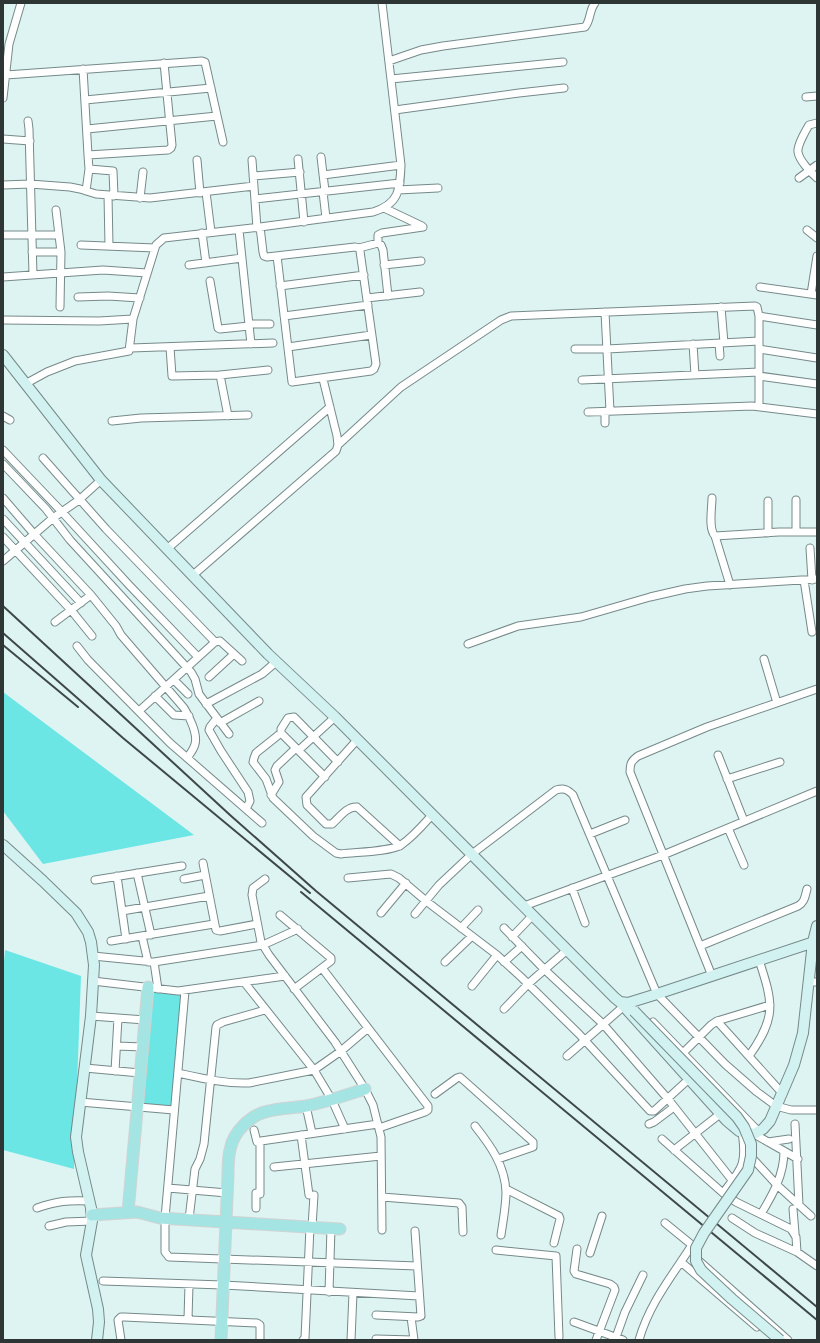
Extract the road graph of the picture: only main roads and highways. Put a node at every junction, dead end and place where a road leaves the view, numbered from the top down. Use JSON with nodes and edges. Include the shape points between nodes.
{"nodes":[{"id":1,"x":3,"y":355,"type":"edge"},
{"id":2,"x":3,"y":845,"type":"edge"},
{"id":3,"x":817,"y":926,"type":"edge"},
{"id":4,"x":815,"y":941,"type":"edge"},
{"id":5,"x":813,"y":982,"type":"edge"},
{"id":6,"x":153,"y":988,"type":"road end"},
{"id":7,"x":627,"y":1005,"type":"junction"},
{"id":8,"x":365,"y":1089,"type":"road end"},
{"id":9,"x":128,"y":1212,"type":"junction"},
{"id":10,"x":92,"y":1218,"type":"junction"},
{"id":11,"x":226,"y":1222,"type":"junction"},
{"id":12,"x":336,"y":1228,"type":"road end"},
{"id":13,"x":97,"y":1340,"type":"edge"},
{"id":14,"x":221,"y":1340,"type":"edge"},
{"id":15,"x":780,"y":1340,"type":"edge"}],
"edges":[{"from":1,"to":7,"type":"main road","via":[[101,480],[192,576],[608,993]]},
{"from":2,"to":10,"type":"main road","via":[[76,913],[88,932],[93,956],[91,1016],[76,1137]]},
{"from":3,"to":4,"type":"main road"},
{"from":4,"to":5,"type":"main road"},
{"from":4,"to":7,"type":"main road"},
{"from":5,"to":7,"type":"main road","via":[[794,1065],[770,1121],[757,1133],[739,1131],[720,1114]]},
{"from":6,"to":9,"type":"main road","via":[[145,1020]]},
{"from":7,"to":15,"type":"main road","bridge":true,"via":[[744,1127],[751,1144],[748,1170],[704,1233],[696,1248],[696,1260],[701,1270]]},
{"from":8,"to":11,"type":"main road","via":[[306,1106],[268,1111],[257,1115],[244,1125],[230,1149]]},
{"from":9,"to":10,"type":"main road"},
{"from":9,"to":11,"type":"main road","via":[[155,1217]]},
{"from":10,"to":13,"type":"main road","via":[[86,1256],[98,1309]]},
{"from":11,"to":12,"type":"main road"},
{"from":11,"to":14,"type":"main road"}]}
